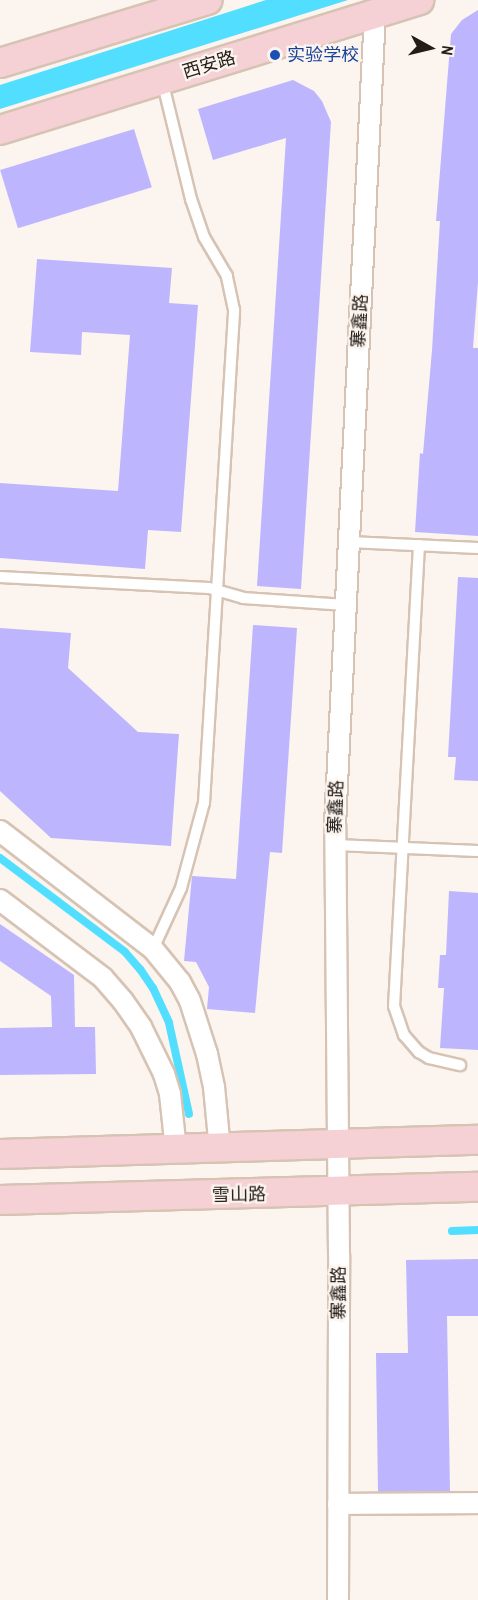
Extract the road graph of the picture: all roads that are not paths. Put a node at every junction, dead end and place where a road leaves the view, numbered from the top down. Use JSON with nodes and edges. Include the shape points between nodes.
{"nodes":[{"id":1,"x":208,"y":0,"type":"edge"},
{"id":2,"x":419,"y":0,"type":"edge"},
{"id":3,"x":375,"y":14,"type":"junction"},
{"id":4,"x":0,"y":63,"type":"edge"},
{"id":5,"x":162,"y":80,"type":"junction"},
{"id":6,"x":0,"y":130,"type":"edge"},
{"id":7,"x":349,"y":542,"type":"junction"},
{"id":8,"x":419,"y":545,"type":"junction"},
{"id":9,"x":478,"y":548,"type":"edge"},
{"id":10,"x":0,"y":577,"type":"edge"},
{"id":11,"x":218,"y":590,"type":"junction"},
{"id":12,"x":346,"y":605,"type":"junction"},
{"id":13,"x":0,"y":831,"type":"edge"},
{"id":14,"x":335,"y":845,"type":"junction"},
{"id":15,"x":403,"y":848,"type":"junction"},
{"id":16,"x":478,"y":851,"type":"edge"},
{"id":17,"x":0,"y":900,"type":"edge"},
{"id":18,"x":153,"y":949,"type":"junction"},
{"id":19,"x":460,"y":1065,"type":"dead end"},
{"id":20,"x":478,"y":1140,"type":"edge"},
{"id":21,"x":338,"y":1146,"type":"junction"},
{"id":22,"x":220,"y":1149,"type":"junction"},
{"id":23,"x":176,"y":1150,"type":"junction"},
{"id":24,"x":0,"y":1154,"type":"edge"},
{"id":25,"x":478,"y":1187,"type":"edge"},
{"id":26,"x":338,"y":1192,"type":"junction"},
{"id":27,"x":0,"y":1200,"type":"edge"},
{"id":28,"x":478,"y":1503,"type":"edge"},
{"id":29,"x":338,"y":1504,"type":"junction"},
{"id":30,"x":338,"y":1600,"type":"edge"}],
"edges":[{"from":1,"to":4,"type":"main road"},
{"from":2,"to":3,"type":"main road","name":"西安路"},
{"from":3,"to":5,"type":"main road","name":"西安路"},
{"from":3,"to":7,"type":"street","name":"寨鑫路"},
{"from":5,"to":6,"type":"main road","name":"西安路"},
{"from":5,"to":11,"type":"lane","via":[[191,199],[204,237],[227,276],[234,310]]},
{"from":7,"to":8,"type":"lane"},
{"from":7,"to":12,"type":"street","name":"寨鑫路"},
{"from":8,"to":9,"type":"lane"},
{"from":8,"to":15,"type":"lane"},
{"from":10,"to":11,"type":"lane"},
{"from":11,"to":12,"type":"lane","via":[[243,598]]},
{"from":11,"to":18,"type":"lane","via":[[204,803],[181,888]]},
{"from":12,"to":14,"type":"street","name":"寨鑫路"},
{"from":13,"to":18,"type":"street"},
{"from":14,"to":15,"type":"lane"},
{"from":14,"to":21,"type":"street","name":"寨鑫路"},
{"from":15,"to":16,"type":"lane"},
{"from":15,"to":19,"type":"lane","via":[[394,1006],[398,1022],[419,1052]]},
{"from":17,"to":23,"type":"street","via":[[103,978],[123,1001],[164,1074]]},
{"from":18,"to":22,"type":"street","via":[[190,1001],[214,1087]]},
{"from":20,"to":21,"type":"main road"},
{"from":21,"to":22,"type":"main road"},
{"from":21,"to":26,"type":"street","name":"寨鑫路"},
{"from":22,"to":23,"type":"main road"},
{"from":23,"to":24,"type":"main road"},
{"from":25,"to":26,"type":"main road","name":"雪山路"},
{"from":26,"to":27,"type":"main road","name":"雪山路"},
{"from":26,"to":29,"type":"street","name":"寨鑫路"},
{"from":28,"to":29,"type":"street"},
{"from":29,"to":30,"type":"street","name":"寨鑫路"}]}
